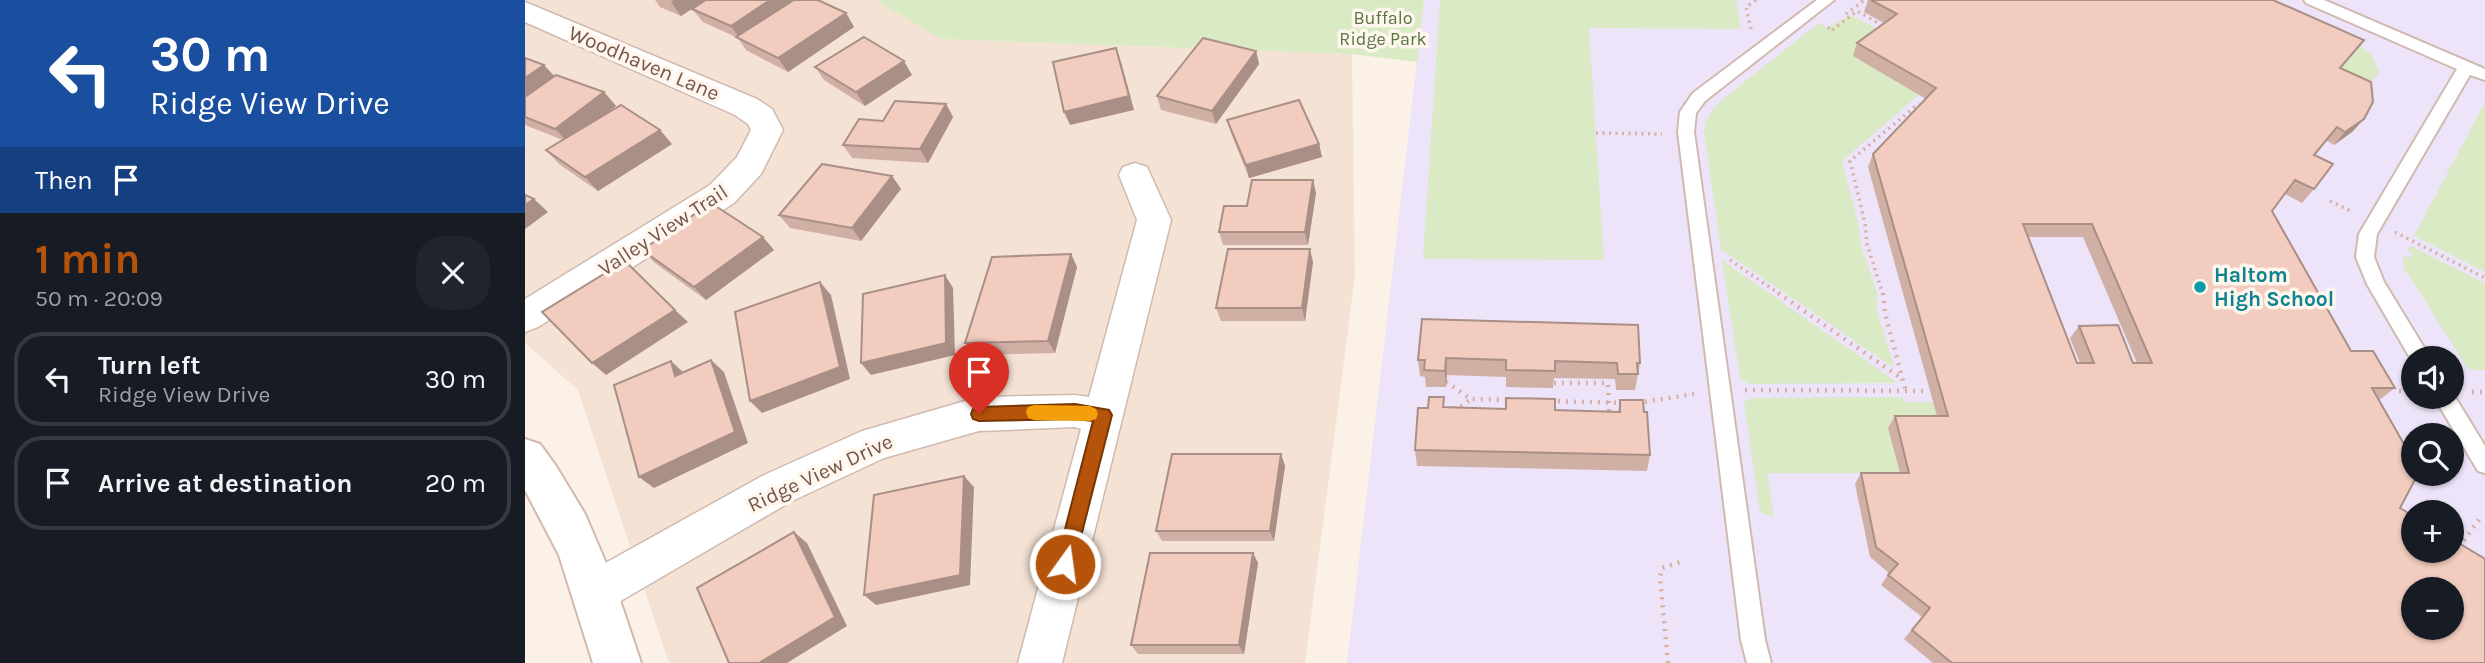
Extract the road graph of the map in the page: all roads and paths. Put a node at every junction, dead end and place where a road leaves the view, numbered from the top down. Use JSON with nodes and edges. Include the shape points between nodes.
{"nodes":[{"id":1,"x":1827,"y":0,"type":"edge"},
{"id":2,"x":1864,"y":0,"type":"edge"},
{"id":3,"x":2311,"y":0,"type":"edge"},
{"id":4,"x":1855,"y":10,"type":"junction"},
{"id":5,"x":525,"y":11,"type":"edge"},
{"id":6,"x":1889,"y":29,"type":"edge"},
{"id":7,"x":2466,"y":68,"type":"junction"},
{"id":8,"x":2485,"y":75,"type":"edge"},
{"id":9,"x":1926,"y":105,"type":"edge"},
{"id":10,"x":761,"y":117,"type":"joint"},
{"id":11,"x":1596,"y":133,"type":"dead end"},
{"id":12,"x":1686,"y":135,"type":"junction"},
{"id":13,"x":1135,"y":175,"type":"dead end"},
{"id":14,"x":2330,"y":201,"type":"dead end"},
{"id":15,"x":2375,"y":222,"type":"junction"},
{"id":16,"x":1700,"y":239,"type":"junction"},
{"id":17,"x":2485,"y":278,"type":"edge"},
{"id":18,"x":525,"y":317,"type":"edge"},
{"id":19,"x":2413,"y":346,"type":"edge"},
{"id":20,"x":1902,"y":378,"type":"junction"},
{"id":21,"x":1446,"y":382,"type":"edge"},
{"id":22,"x":1554,"y":383,"type":"edge"},
{"id":23,"x":1720,"y":390,"type":"junction"},
{"id":24,"x":1929,"y":391,"type":"dead end"},
{"id":25,"x":1906,"y":392,"type":"junction"},
{"id":26,"x":1471,"y":399,"type":"junction"},
{"id":27,"x":1512,"y":400,"type":"edge"},
{"id":28,"x":1540,"y":401,"type":"edge"},
{"id":29,"x":1608,"y":403,"type":"junction"},
{"id":30,"x":2452,"y":409,"type":"edge"},
{"id":31,"x":1103,"y":415,"type":"junction"},
{"id":32,"x":1445,"y":418,"type":"edge"},
{"id":33,"x":1609,"y":421,"type":"edge"},
{"id":34,"x":525,"y":457,"type":"edge"},
{"id":35,"x":2485,"y":464,"type":"edge"},
{"id":36,"x":2481,"y":517,"type":"dead end"},
{"id":37,"x":2464,"y":541,"type":"edge"},
{"id":38,"x":1680,"y":562,"type":"dead end"},
{"id":39,"x":597,"y":591,"type":"junction"},
{"id":40,"x":617,"y":663,"type":"edge"},
{"id":41,"x":1040,"y":663,"type":"edge"},
{"id":42,"x":1668,"y":663,"type":"edge"},
{"id":43,"x":1759,"y":663,"type":"edge"}],
"edges":[{"from":1,"to":12,"type":"lane","via":[[1699,97],[1688,112]]},
{"from":2,"to":4,"type":"path"},
{"from":3,"to":7,"type":"lane"},
{"from":4,"to":4,"type":"path","via":[[1826,28],[1831,31]]},
{"from":4,"to":6,"type":"path"},
{"from":5,"to":10,"type":"street","name":"Woodhaven Lane"},
{"from":7,"to":8,"type":"lane"},
{"from":7,"to":15,"type":"lane"},
{"from":9,"to":20,"type":"path","via":[[1917,105],[1850,161]]},
{"from":10,"to":18,"type":"street","name":"Valley View Trail","via":[[767,130],[761,148],[746,173],[722,194]]},
{"from":11,"to":12,"type":"path"},
{"from":12,"to":16,"type":"lane"},
{"from":13,"to":31,"type":"street","via":[[1154,220]]},
{"from":14,"to":15,"type":"path"},
{"from":15,"to":17,"type":"path"},
{"from":15,"to":19,"type":"lane","via":[[2365,257]]},
{"from":16,"to":20,"type":"path"},
{"from":16,"to":23,"type":"lane"},
{"from":20,"to":25,"type":"path"},
{"from":21,"to":26,"type":"path"},
{"from":22,"to":29,"type":"path","via":[[1608,383]]},
{"from":23,"to":25,"type":"path"},
{"from":23,"to":29,"type":"path"},
{"from":23,"to":43,"type":"lane"},
{"from":24,"to":25,"type":"path"},
{"from":26,"to":27,"type":"path"},
{"from":26,"to":32,"type":"path"},
{"from":28,"to":29,"type":"path"},
{"from":29,"to":33,"type":"path"},
{"from":30,"to":35,"type":"lane"},
{"from":31,"to":39,"type":"street","name":"Ridge View Drive","via":[[1075,411],[979,414],[876,443],[778,488]]},
{"from":31,"to":41,"type":"street"},
{"from":34,"to":39,"type":"main road","via":[[557,506]]},
{"from":36,"to":37,"type":"path"},
{"from":38,"to":42,"type":"path","via":[[1662,568],[1660,577]]},
{"from":39,"to":40,"type":"main road"}]}
